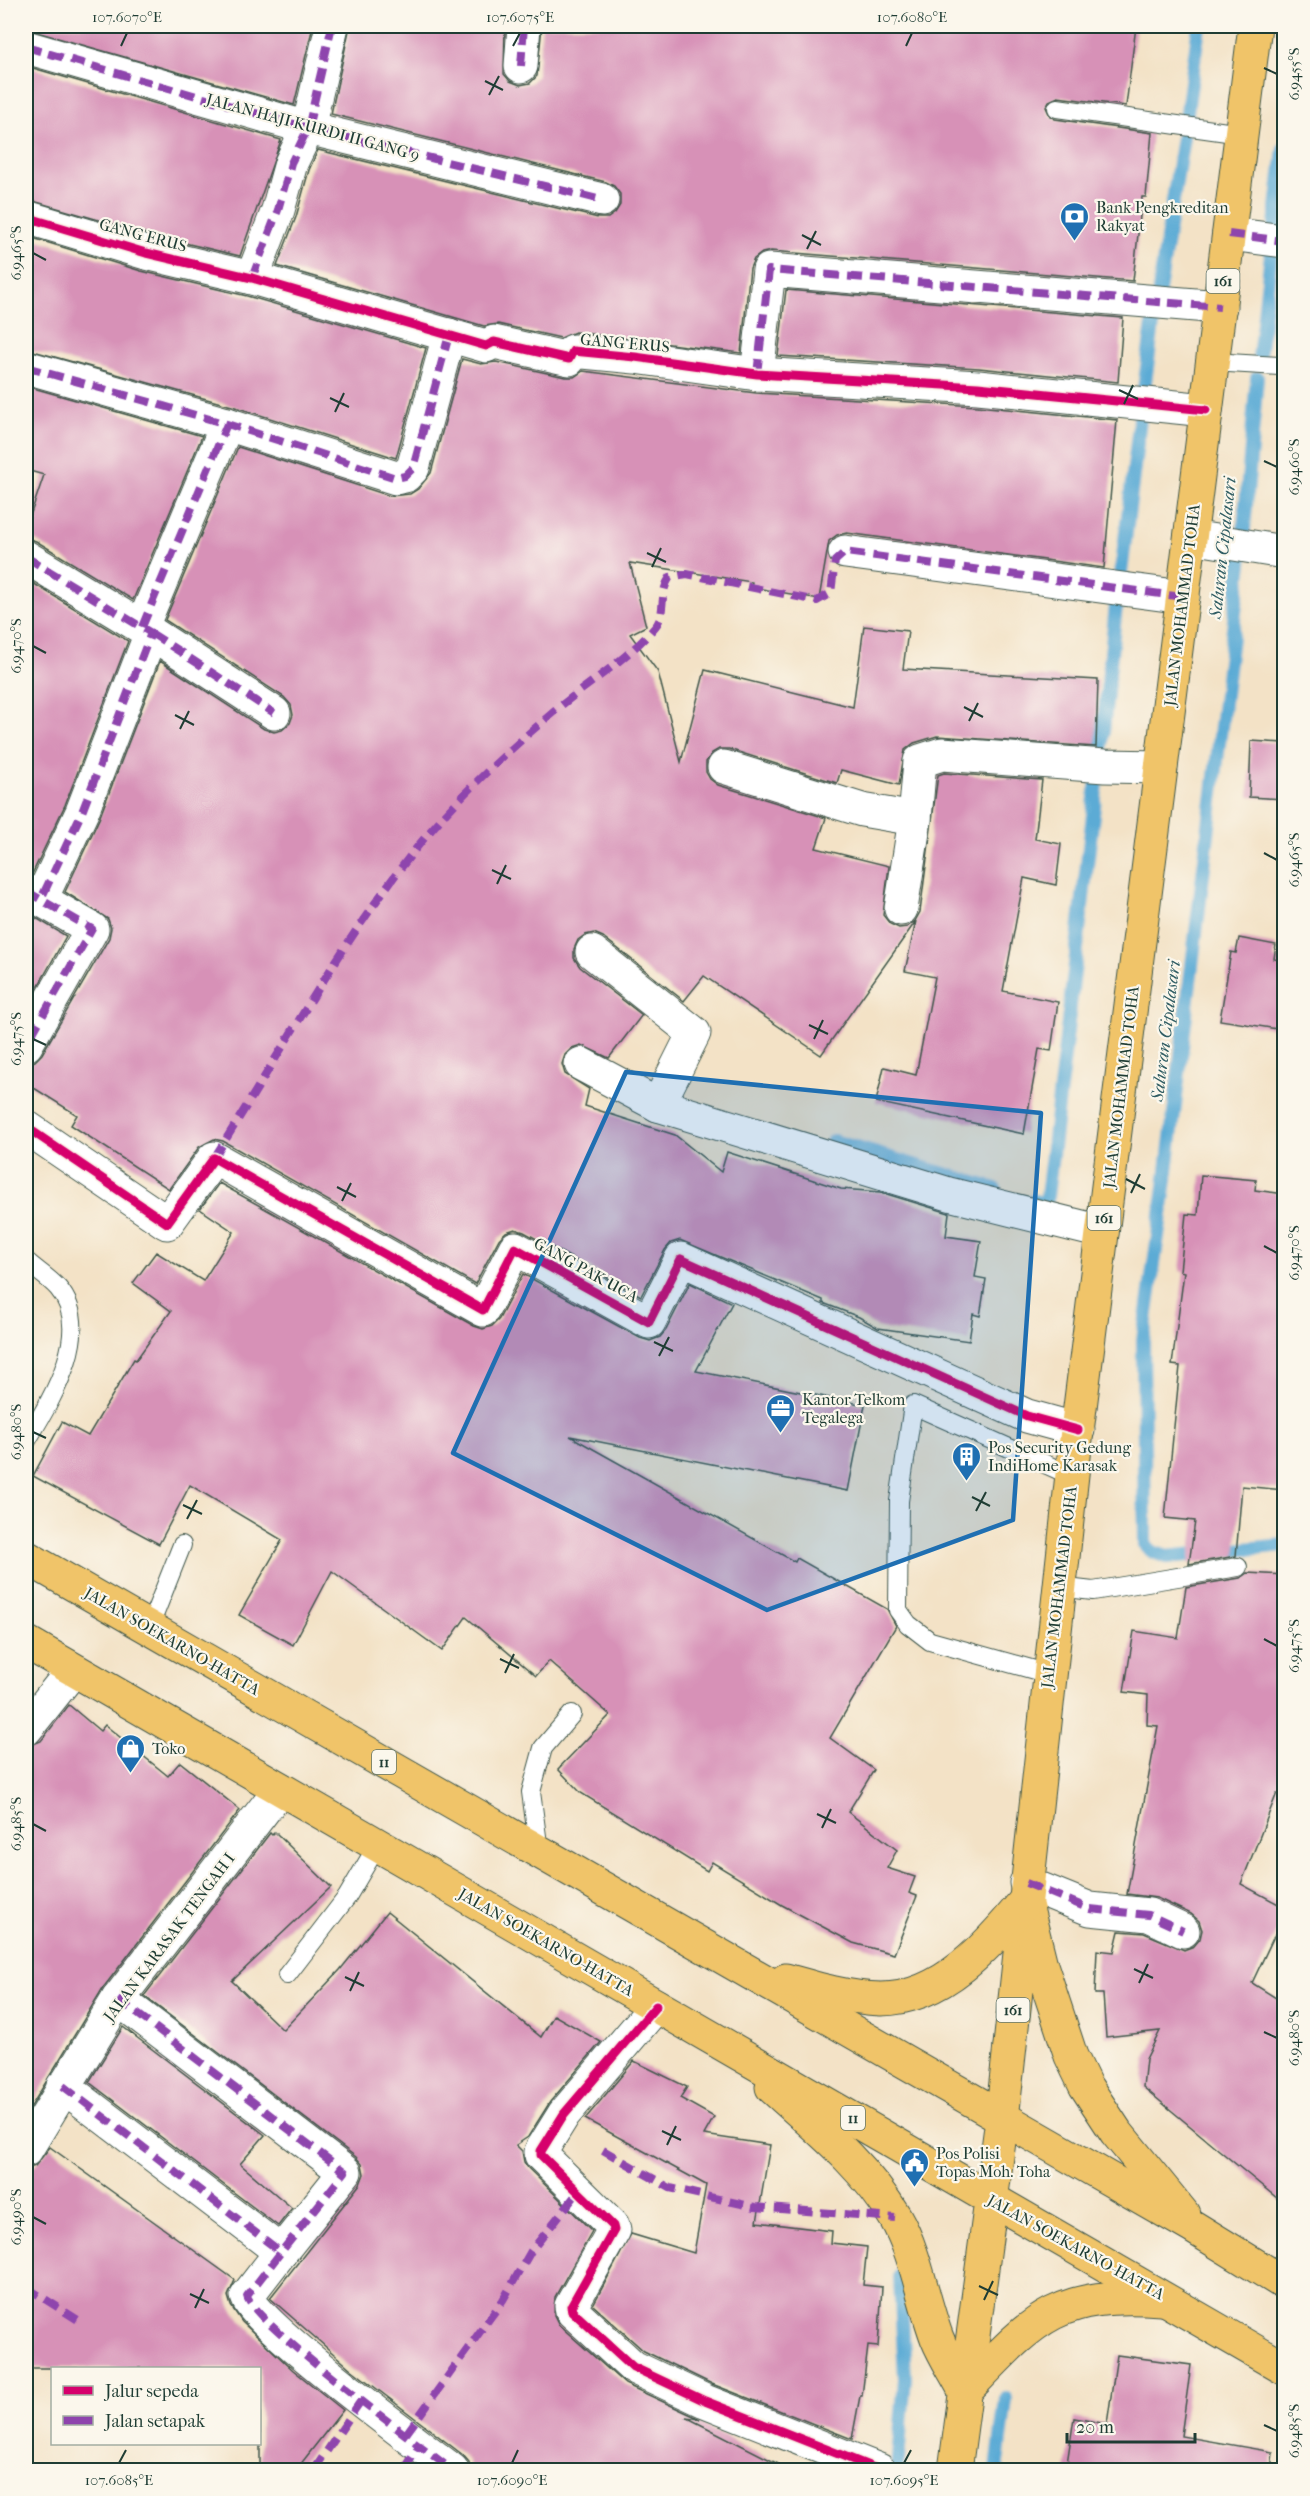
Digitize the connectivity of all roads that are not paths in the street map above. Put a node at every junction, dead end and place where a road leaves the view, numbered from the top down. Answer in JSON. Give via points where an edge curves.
{"nodes":[{"id":1,"x":332,"y":26,"type":"edge"},
{"id":2,"x":524,"y":26,"type":"edge"},
{"id":3,"x":1255,"y":26,"type":"edge"},
{"id":4,"x":26,"y":46,"type":"edge"},
{"id":5,"x":521,"y":66,"type":"dead end"},
{"id":6,"x":1057,"y":108,"type":"dead end"},
{"id":7,"x":308,"y":128,"type":"junction"},
{"id":8,"x":1241,"y":134,"type":"junction"},
{"id":9,"x":602,"y":200,"type":"dead end"},
{"id":10,"x":26,"y":217,"type":"edge"},
{"id":11,"x":1229,"y":234,"type":"junction"},
{"id":12,"x":1284,"y":241,"type":"edge"},
{"id":13,"x":252,"y":278,"type":"junction"},
{"id":14,"x":1220,"y":307,"type":"junction"},
{"id":15,"x":449,"y":335,"type":"junction"},
{"id":16,"x":1212,"y":362,"type":"junction"},
{"id":17,"x":1279,"y":366,"type":"dead end"},
{"id":18,"x":26,"y":367,"type":"edge"},
{"id":19,"x":757,"y":374,"type":"junction"},
{"id":20,"x":1206,"y":410,"type":"junction"},
{"id":21,"x":227,"y":424,"type":"junction"},
{"id":22,"x":1191,"y":537,"type":"junction"},
{"id":23,"x":1258,"y":547,"type":"edge"},
{"id":24,"x":845,"y":552,"type":"dead end"},
{"id":25,"x":26,"y":557,"type":"edge"},
{"id":26,"x":1183,"y":597,"type":"junction"},
{"id":27,"x":146,"y":630,"type":"junction"},
{"id":28,"x":274,"y":713,"type":"dead end"},
{"id":29,"x":724,"y":767,"type":"dead end"},
{"id":30,"x":1161,"y":767,"type":"junction"},
{"id":31,"x":915,"y":819,"type":"junction"},
{"id":32,"x":33,"y":895,"type":"edge"},
{"id":33,"x":901,"y":909,"type":"dead end"},
{"id":34,"x":592,"y":952,"type":"dead end"},
{"id":35,"x":26,"y":1045,"type":"edge"},
{"id":36,"x":581,"y":1064,"type":"dead end"},
{"id":37,"x":658,"y":1105,"type":"junction"},
{"id":38,"x":26,"y":1127,"type":"edge"},
{"id":39,"x":1102,"y":1232,"type":"junction"},
{"id":40,"x":26,"y":1262,"type":"edge"},
{"id":41,"x":1077,"y":1430,"type":"junction"},
{"id":42,"x":26,"y":1442,"type":"edge"},
{"id":43,"x":1072,"y":1476,"type":"junction"},
{"id":44,"x":182,"y":1545,"type":"dead end"},
{"id":45,"x":26,"y":1557,"type":"edge"},
{"id":46,"x":1238,"y":1567,"type":"dead end"},
{"id":47,"x":1058,"y":1587,"type":"junction"},
{"id":48,"x":149,"y":1628,"type":"junction"},
{"id":49,"x":26,"y":1642,"type":"edge"},
{"id":50,"x":73,"y":1670,"type":"junction"},
{"id":51,"x":1049,"y":1674,"type":"junction"},
{"id":52,"x":572,"y":1714,"type":"dead end"},
{"id":53,"x":26,"y":1730,"type":"edge"},
{"id":54,"x":280,"y":1789,"type":"junction"},
{"id":55,"x":377,"y":1845,"type":"junction"},
{"id":56,"x":539,"y":1851,"type":"junction"},
{"id":57,"x":1026,"y":1892,"type":"junction"},
{"id":58,"x":1183,"y":1931,"type":"dead end"},
{"id":59,"x":742,"y":1968,"type":"junction"},
{"id":60,"x":287,"y":1975,"type":"dead end"},
{"id":61,"x":118,"y":1999,"type":"junction"},
{"id":62,"x":656,"y":2006,"type":"junction"},
{"id":63,"x":717,"y":2038,"type":"junction"},
{"id":64,"x":63,"y":2086,"type":"junction"},
{"id":65,"x":1002,"y":2119,"type":"junction"},
{"id":66,"x":26,"y":2150,"type":"edge"},
{"id":67,"x":990,"y":2198,"type":"junction"},
{"id":68,"x":1193,"y":2227,"type":"junction"},
{"id":69,"x":281,"y":2252,"type":"junction"},
{"id":70,"x":1284,"y":2283,"type":"edge"},
{"id":71,"x":1169,"y":2299,"type":"junction"},
{"id":72,"x":1284,"y":2368,"type":"edge"},
{"id":73,"x":965,"y":2391,"type":"junction"},
{"id":74,"x":452,"y":2470,"type":"edge"},
{"id":75,"x":879,"y":2470,"type":"edge"},
{"id":76,"x":955,"y":2470,"type":"edge"}],
"edges":[{"from":1,"to":7,"type":"street"},
{"from":2,"to":5,"type":"street"},
{"from":3,"to":8,"type":"main road","name":"JALAN MOHAMMAD TOHA","number":"161"},
{"from":4,"to":7,"type":"street","name":"JALAN HAJI KURDI II GANG 9"},
{"from":6,"to":8,"type":"lane"},
{"from":7,"to":9,"type":"street","name":"JALAN HAJI KURDI II GANG 9"},
{"from":7,"to":13,"type":"street","via":[[291,163]]},
{"from":8,"to":11,"type":"main road","name":"JALAN MOHAMMAD TOHA","number":"161"},
{"from":10,"to":13,"type":"street","name":"GANG ERUS","via":[[146,253]]},
{"from":11,"to":12,"type":"street"},
{"from":11,"to":14,"type":"main road","name":"JALAN MOHAMMAD TOHA","number":"161"},
{"from":13,"to":15,"type":"street","name":"GANG ERUS"},
{"from":14,"to":16,"type":"main road","name":"JALAN MOHAMMAD TOHA","number":"161"},
{"from":14,"to":19,"type":"street","via":[[769,270]]},
{"from":15,"to":19,"type":"street","name":"GANG ERUS","via":[[486,346],[494,342],[569,359],[573,351]]},
{"from":15,"to":21,"type":"street","via":[[413,468],[405,476],[396,478]]},
{"from":16,"to":17,"type":"lane"},
{"from":16,"to":20,"type":"main road","name":"JALAN MOHAMMAD TOHA","number":"161"},
{"from":18,"to":21,"type":"street"},
{"from":19,"to":20,"type":"street","name":"GANG ERUS","via":[[978,387]]},
{"from":20,"to":22,"type":"main road","name":"JALAN MOHAMMAD TOHA","number":"161"},
{"from":21,"to":27,"type":"street"},
{"from":22,"to":23,"type":"street"},
{"from":22,"to":26,"type":"main road","name":"JALAN MOHAMMAD TOHA","number":"161"},
{"from":24,"to":26,"type":"street"},
{"from":25,"to":27,"type":"street"},
{"from":26,"to":30,"type":"main road","name":"JALAN MOHAMMAD TOHA","number":"161"},
{"from":27,"to":28,"type":"street"},
{"from":27,"to":32,"type":"street","via":[[82,812]]},
{"from":29,"to":31,"type":"street","via":[[862,810]]},
{"from":30,"to":31,"type":"street","via":[[942,754],[920,760]]},
{"from":30,"to":39,"type":"main road","name":"JALAN MOHAMMAD TOHA","number":"161"},
{"from":31,"to":33,"type":"street"},
{"from":32,"to":35,"type":"street","via":[[92,929]]},
{"from":34,"to":37,"type":"street","via":[[694,1033]]},
{"from":36,"to":37,"type":"street"},
{"from":37,"to":39,"type":"street","via":[[949,1194]]},
{"from":38,"to":41,"type":"street","name":"GANG PAK UCA","via":[[167,1223],[214,1158],[483,1310],[515,1248],[649,1322],[681,1259],[1027,1416]]},
{"from":39,"to":41,"type":"main road","name":"JALAN MOHAMMAD TOHA","number":"161"},
{"from":40,"to":42,"type":"lane","via":[[59,1290],[72,1317],[70,1347],[60,1383]]},
{"from":41,"to":43,"type":"main road","name":"JALAN MOHAMMAD TOHA","number":"161"},
{"from":43,"to":47,"type":"main road","name":"JALAN MOHAMMAD TOHA","number":"161"},
{"from":43,"to":51,"type":"lane","via":[[913,1405],[899,1501],[898,1610],[908,1624],[930,1641]]},
{"from":44,"to":48,"type":"lane"},
{"from":45,"to":48,"type":"main road","name":"JALAN SOEKARNO-HATTA","number":"11"},
{"from":46,"to":47,"type":"lane","via":[[1093,1591]]},
{"from":47,"to":51,"type":"main road","name":"JALAN MOHAMMAD TOHA","number":"161"},
{"from":48,"to":56,"type":"main road","name":"JALAN SOEKARNO-HATTA","number":"11"},
{"from":49,"to":50,"type":"main road","name":"JALAN SOEKARNO-HATTA","number":"11"},
{"from":50,"to":53,"type":"street"},
{"from":50,"to":54,"type":"main road","name":"JALAN SOEKARNO-HATTA","number":"11"},
{"from":51,"to":57,"type":"main road","name":"JALAN MOHAMMAD TOHA","number":"161"},
{"from":52,"to":56,"type":"lane","via":[[543,1748],[531,1792]]},
{"from":54,"to":55,"type":"main road","name":"JALAN SOEKARNO-HATTA","number":"11"},
{"from":54,"to":61,"type":"street","name":"JALAN KARASAK TENGAH I"},
{"from":55,"to":60,"type":"lane","via":[[347,1897]]},
{"from":55,"to":62,"type":"main road","name":"JALAN SOEKARNO-HATTA","number":"11"},
{"from":56,"to":59,"type":"main road","name":"JALAN SOEKARNO-HATTA","number":"11"},
{"from":57,"to":58,"type":"street","via":[[1090,1909],[1149,1915]]},
{"from":57,"to":59,"type":"main road","via":[[999,1933],[968,1961],[937,1983],[910,1995],[884,1999],[836,1994]]},
{"from":57,"to":65,"type":"main road","name":"JALAN MOHAMMAD TOHA","number":"161"},
{"from":57,"to":68,"type":"main road","via":[[1041,1965],[1080,2075],[1116,2132]]},
{"from":59,"to":65,"type":"main road","name":"JALAN SOEKARNO-HATTA","number":"11"},
{"from":61,"to":64,"type":"street","name":"JALAN KARASAK TENGAH I"},
{"from":61,"to":69,"type":"street","via":[[345,2172]]},
{"from":62,"to":63,"type":"main road","name":"JALAN SOEKARNO-HATTA","number":"11"},
{"from":62,"to":75,"type":"street","via":[[564,2114],[541,2151],[541,2156],[614,2230],[571,2306],[572,2311],[633,2367],[705,2401]]},
{"from":63,"to":67,"type":"main road","name":"JALAN SOEKARNO-HATTA","number":"11"},
{"from":63,"to":73,"type":"main road","via":[[841,2150],[871,2183],[895,2218],[938,2340]]},
{"from":64,"to":66,"type":"street","name":"JALAN KARASAK TENGAH I"},
{"from":64,"to":69,"type":"street"},
{"from":65,"to":67,"type":"main road","name":"JALAN MOHAMMAD TOHA","number":"161"},
{"from":65,"to":68,"type":"main road","name":"JALAN SOEKARNO-HATTA","number":"11"},
{"from":67,"to":71,"type":"main road","name":"JALAN SOEKARNO-HATTA","number":"11"},
{"from":67,"to":73,"type":"main road","name":"JALAN MOHAMMAD TOHA","number":"161"},
{"from":68,"to":70,"type":"main road","name":"JALAN SOEKARNO-HATTA","number":"11"},
{"from":69,"to":74,"type":"street","via":[[247,2296],[248,2302],[276,2331]]},
{"from":71,"to":72,"type":"main road","name":"JALAN SOEKARNO-HATTA","number":"11"},
{"from":71,"to":73,"type":"main road","via":[[1119,2296],[1066,2306],[1018,2336]]},
{"from":73,"to":76,"type":"main road","name":"JALAN MOHAMMAD TOHA","number":"161"}]}
